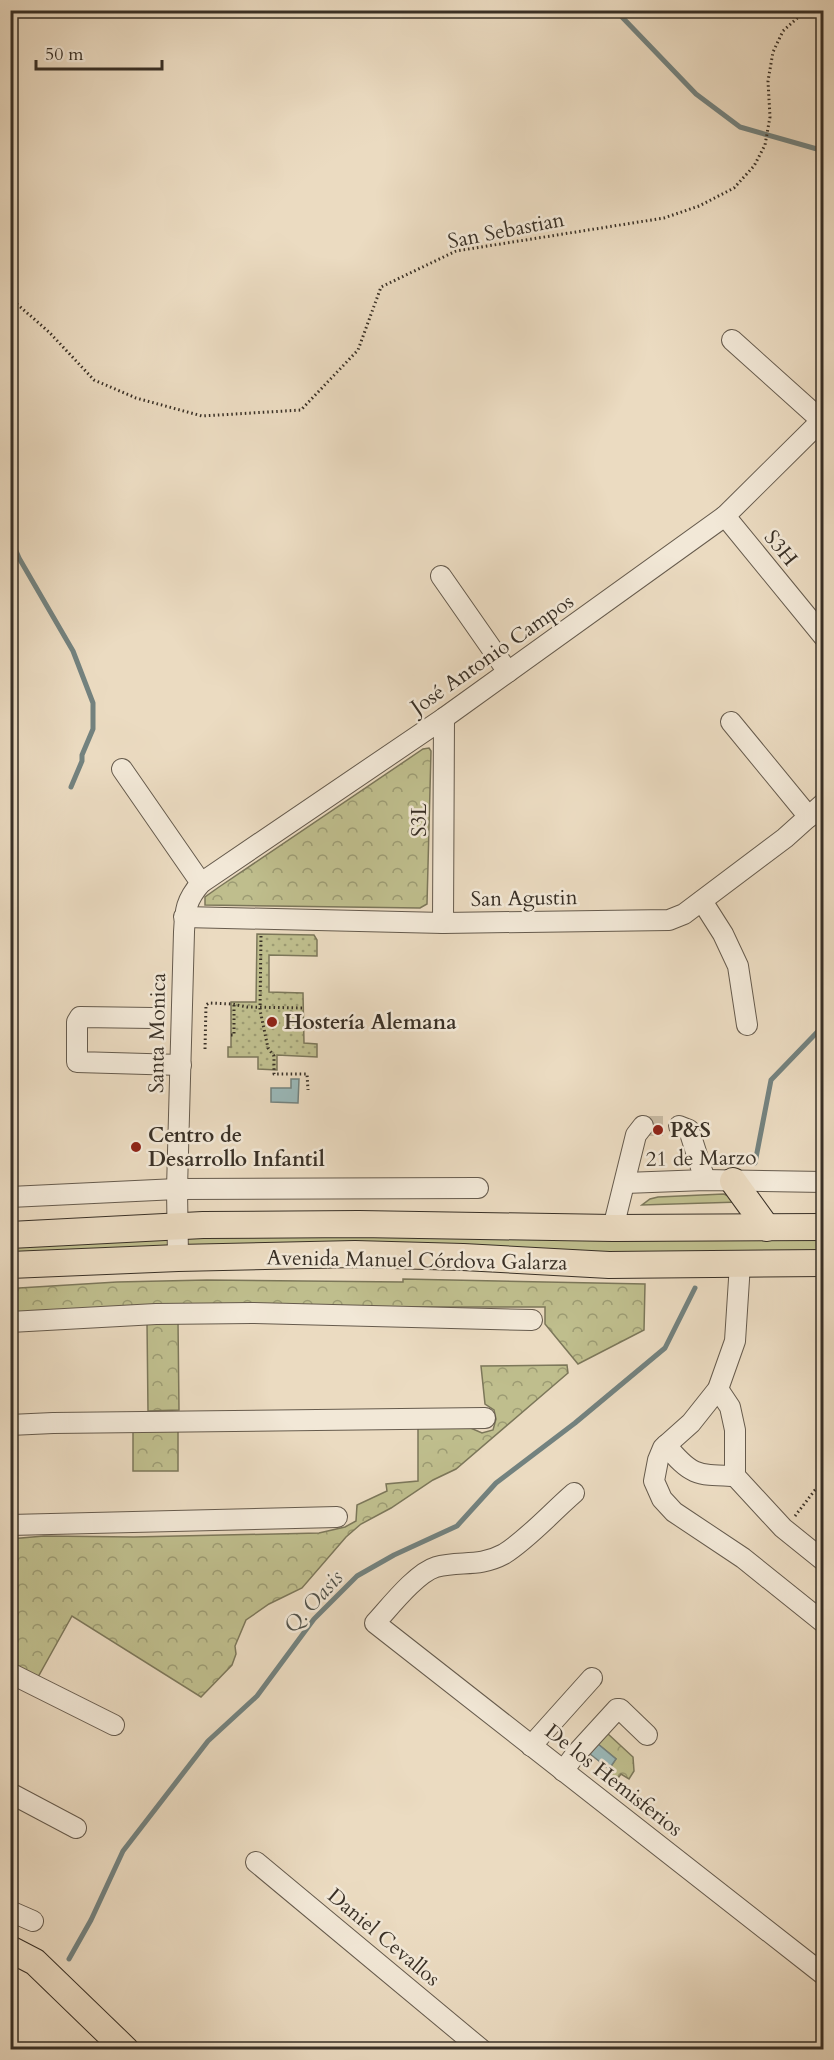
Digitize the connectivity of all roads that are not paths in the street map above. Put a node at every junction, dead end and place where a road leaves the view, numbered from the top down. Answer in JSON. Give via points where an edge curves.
{"nodes":[{"id":1,"x":732,"y":340,"type":"dead end"},
{"id":2,"x":822,"y":419,"type":"edge"},
{"id":3,"x":725,"y":516,"type":"junction"},
{"id":4,"x":441,"y":576,"type":"dead end"},
{"id":5,"x":824,"y":637,"type":"edge"},
{"id":6,"x":508,"y":672,"type":"junction"},
{"id":7,"x":444,"y":718,"type":"junction"},
{"id":8,"x":731,"y":722,"type":"dead end"},
{"id":9,"x":122,"y":768,"type":"dead end"},
{"id":10,"x":824,"y":803,"type":"edge"},
{"id":11,"x":808,"y":816,"type":"junction"},
{"id":12,"x":201,"y":883,"type":"junction"},
{"id":13,"x":702,"y":901,"type":"junction"},
{"id":14,"x":184,"y":917,"type":"junction"},
{"id":15,"x":443,"y":923,"type":"junction"},
{"id":16,"x":153,"y":1018,"type":"dead end"},
{"id":17,"x":747,"y":1025,"type":"dead end"},
{"id":18,"x":181,"y":1065,"type":"junction"},
{"id":19,"x":644,"y":1126,"type":"dead end"},
{"id":20,"x":679,"y":1126,"type":"dead end"},
{"id":21,"x":705,"y":1180,"type":"junction"},
{"id":22,"x":733,"y":1181,"type":"junction"},
{"id":23,"x":824,"y":1182,"type":"edge"},
{"id":24,"x":625,"y":1183,"type":"junction"},
{"id":25,"x":478,"y":1188,"type":"dead end"},
{"id":26,"x":177,"y":1189,"type":"junction"},
{"id":27,"x":10,"y":1197,"type":"edge"},
{"id":28,"x":178,"y":1225,"type":"junction"},
{"id":29,"x":824,"y":1227,"type":"edge"},
{"id":30,"x":613,"y":1228,"type":"junction"},
{"id":31,"x":767,"y":1228,"type":"junction"},
{"id":32,"x":10,"y":1235,"type":"edge"},
{"id":33,"x":178,"y":1258,"type":"junction"},
{"id":34,"x":824,"y":1263,"type":"edge"},
{"id":35,"x":10,"y":1266,"type":"edge"},
{"id":36,"x":740,"y":1273,"type":"junction"},
{"id":37,"x":532,"y":1320,"type":"dead end"},
{"id":38,"x":10,"y":1322,"type":"edge"},
{"id":39,"x":718,"y":1389,"type":"junction"},
{"id":40,"x":485,"y":1418,"type":"dead end"},
{"id":41,"x":10,"y":1425,"type":"edge"},
{"id":42,"x":666,"y":1445,"type":"junction"},
{"id":43,"x":735,"y":1476,"type":"junction"},
{"id":44,"x":574,"y":1493,"type":"dead end"},
{"id":45,"x":337,"y":1517,"type":"dead end"},
{"id":46,"x":10,"y":1525,"type":"edge"},
{"id":47,"x":824,"y":1561,"type":"edge"},
{"id":48,"x":824,"y":1623,"type":"edge"},
{"id":49,"x":10,"y":1673,"type":"edge"},
{"id":50,"x":592,"y":1678,"type":"dead end"},
{"id":51,"x":114,"y":1725,"type":"dead end"},
{"id":52,"x":647,"y":1736,"type":"dead end"},
{"id":53,"x":531,"y":1746,"type":"junction"},
{"id":54,"x":563,"y":1771,"type":"junction"},
{"id":55,"x":10,"y":1793,"type":"edge"},
{"id":56,"x":76,"y":1828,"type":"dead end"},
{"id":57,"x":256,"y":1862,"type":"dead end"},
{"id":58,"x":10,"y":1911,"type":"edge"},
{"id":59,"x":33,"y":1921,"type":"dead end"},
{"id":60,"x":10,"y":1949,"type":"edge"},
{"id":61,"x":824,"y":1975,"type":"edge"},
{"id":62,"x":126,"y":2049,"type":"edge"},
{"id":63,"x":482,"y":2049,"type":"edge"}],
"edges":[{"from":1,"to":2,"type":"street"},
{"from":2,"to":3,"type":"street","name":"José Antonio Campos"},
{"from":3,"to":5,"type":"street","name":"S3H"},
{"from":3,"to":6,"type":"street","name":"José Antonio Campos"},
{"from":4,"to":6,"type":"street"},
{"from":6,"to":7,"type":"street","name":"José Antonio Campos"},
{"from":7,"to":12,"type":"street","name":"José Antonio Campos"},
{"from":7,"to":15,"type":"street","name":"S3L"},
{"from":8,"to":11,"type":"street"},
{"from":9,"to":12,"type":"street"},
{"from":10,"to":11,"type":"street","name":"San Agustin"},
{"from":11,"to":13,"type":"street","name":"San Agustin"},
{"from":12,"to":14,"type":"street","name":"José Antonio Campos","via":[[190,895]]},
{"from":13,"to":15,"type":"street","name":"San Agustin","via":[[669,920]]},
{"from":13,"to":17,"type":"street","via":[[738,966]]},
{"from":14,"to":15,"type":"street","name":"San Agustin"},
{"from":14,"to":18,"type":"street","name":"Santa Monica"},
{"from":16,"to":18,"type":"street","via":[[80,1017],[77,1062]]},
{"from":18,"to":26,"type":"street","name":"Santa Monica"},
{"from":19,"to":24,"type":"street","via":[[636,1134]]},
{"from":20,"to":21,"type":"street","via":[[689,1130]]},
{"from":21,"to":22,"type":"street","name":"21 de Marzo"},
{"from":21,"to":24,"type":"street","name":"21 de Marzo"},
{"from":22,"to":23,"type":"street","name":"21 de Marzo"},
{"from":22,"to":31,"type":"main road"},
{"from":24,"to":30,"type":"street","name":"21 de Marzo"},
{"from":25,"to":26,"type":"street"},
{"from":26,"to":27,"type":"street"},
{"from":26,"to":28,"type":"street","name":"Santa Monica"},
{"from":28,"to":30,"type":"main road","name":"Avenida Manuel Córdova Galarza"},
{"from":28,"to":32,"type":"main road","name":"Avenida Manuel Córdova Galarza"},
{"from":28,"to":33,"type":"street","name":"Santa Monica"},
{"from":29,"to":31,"type":"main road","name":"Avenida Manuel Córdova Galarza"},
{"from":30,"to":31,"type":"main road","name":"Avenida Manuel Córdova Galarza"},
{"from":33,"to":35,"type":"main road","name":"Avenida Manuel Córdova Galarza"},
{"from":33,"to":36,"type":"main road","name":"Avenida Manuel Córdova Galarza","via":[[356,1254]]},
{"from":34,"to":36,"type":"main road","name":"Avenida Manuel Córdova Galarza"},
{"from":36,"to":39,"type":"street","via":[[735,1341]]},
{"from":37,"to":38,"type":"street","via":[[240,1313]]},
{"from":39,"to":42,"type":"street"},
{"from":39,"to":43,"type":"street","via":[[730,1407],[735,1430]]},
{"from":40,"to":41,"type":"street"},
{"from":42,"to":43,"type":"street","via":[[679,1461],[699,1474]]},
{"from":42,"to":48,"type":"street","via":[[654,1481],[674,1512],[743,1558]]},
{"from":43,"to":47,"type":"street","via":[[783,1528]]},
{"from":44,"to":53,"type":"street","name":"De los Hemisferios","via":[[504,1553],[482,1563],[428,1571],[375,1623]]},
{"from":45,"to":46,"type":"street"},
{"from":49,"to":51,"type":"street"},
{"from":50,"to":53,"type":"street"},
{"from":52,"to":54,"type":"street","via":[[617,1709]]},
{"from":53,"to":54,"type":"street","name":"De los Hemisferios"},
{"from":54,"to":61,"type":"street","name":"De los Hemisferios"},
{"from":55,"to":56,"type":"street"},
{"from":57,"to":63,"type":"street","name":"Daniel Cevallos"},
{"from":58,"to":59,"type":"street"},
{"from":60,"to":62,"type":"main road","via":[[35,1962]]}]}
